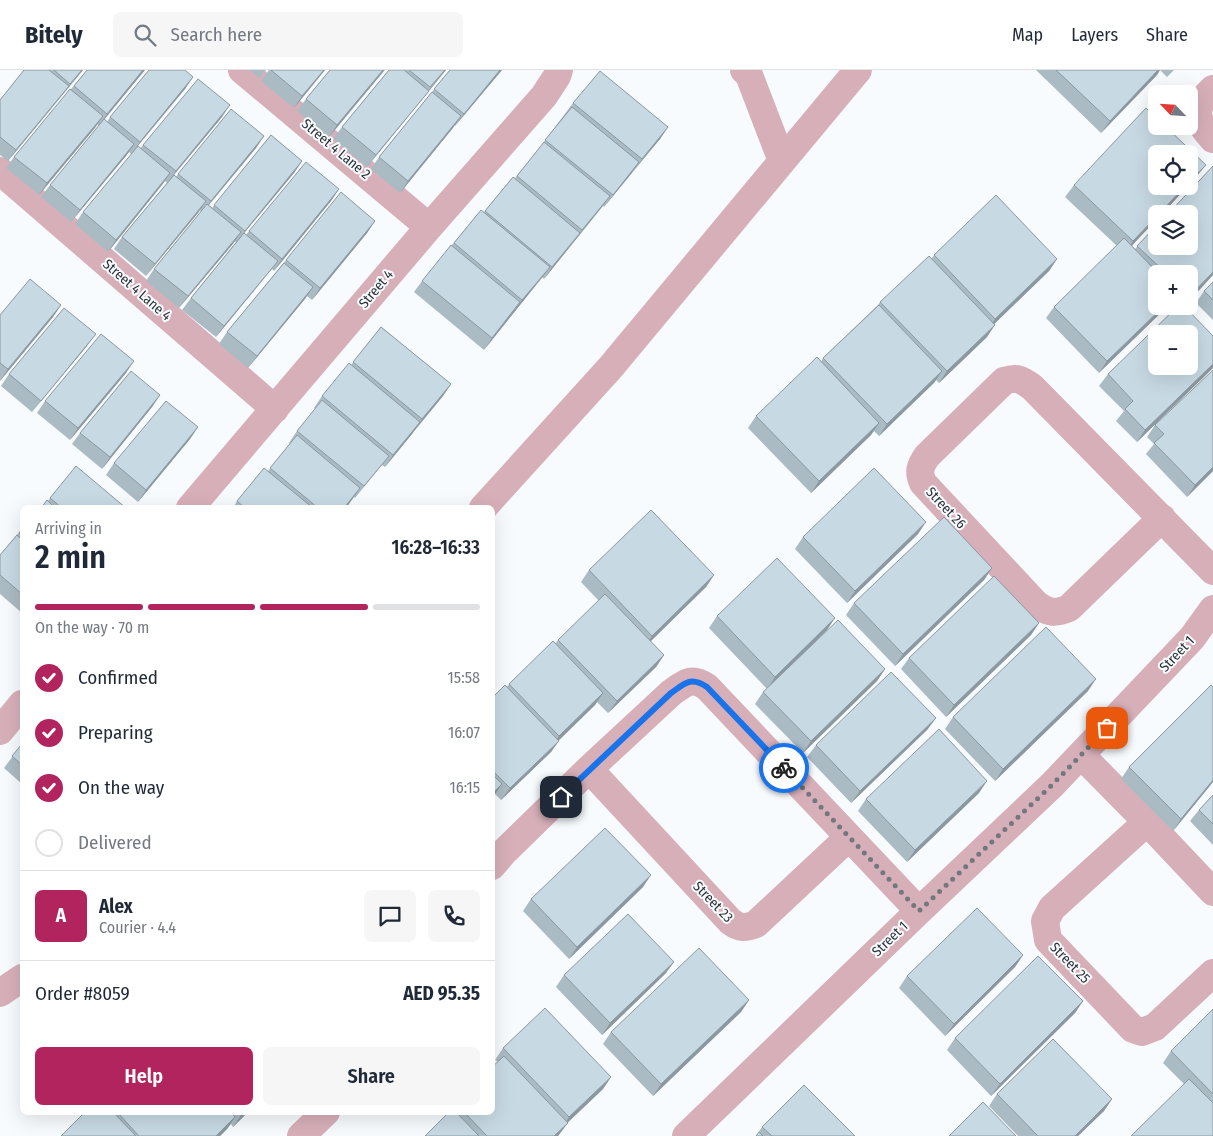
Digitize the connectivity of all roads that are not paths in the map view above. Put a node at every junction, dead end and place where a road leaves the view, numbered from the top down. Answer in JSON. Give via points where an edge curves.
{"nodes":[{"id":1,"x":242,"y":70,"type":"edge"},
{"id":2,"x":559,"y":70,"type":"edge"},
{"id":3,"x":744,"y":70,"type":"edge"},
{"id":4,"x":858,"y":70,"type":"edge"},
{"id":5,"x":1213,"y":89,"type":"edge"},
{"id":6,"x":1213,"y":139,"type":"edge"},
{"id":7,"x":782,"y":162,"type":"junction"},
{"id":8,"x":0,"y":171,"type":"edge"},
{"id":9,"x":429,"y":227,"type":"junction"},
{"id":10,"x":275,"y":408,"type":"junction"},
{"id":11,"x":193,"y":505,"type":"edge"},
{"id":12,"x":486,"y":505,"type":"edge"},
{"id":13,"x":1162,"y":518,"type":"junction"},
{"id":14,"x":1213,"y":571,"type":"edge"},
{"id":15,"x":1213,"y":608,"type":"edge"},
{"id":16,"x":20,"y":706,"type":"edge"},
{"id":17,"x":0,"y":731,"type":"edge"},
{"id":18,"x":1081,"y":755,"type":"junction"},
{"id":19,"x":589,"y":769,"type":"junction"},
{"id":20,"x":1147,"y":822,"type":"junction"},
{"id":21,"x":849,"y":836,"type":"junction"},
{"id":22,"x":495,"y":862,"type":"edge"},
{"id":23,"x":1213,"y":892,"type":"edge"},
{"id":24,"x":919,"y":911,"type":"junction"},
{"id":25,"x":1213,"y":973,"type":"edge"},
{"id":26,"x":20,"y":979,"type":"edge"},
{"id":27,"x":0,"y":993,"type":"edge"},
{"id":28,"x":323,"y":1115,"type":"edge"},
{"id":29,"x":302,"y":1136,"type":"edge"},
{"id":30,"x":686,"y":1136,"type":"edge"}],
"edges":[{"from":1,"to":9,"type":"street","name":"Street 4 Lane 2"},
{"from":2,"to":9,"type":"street","name":"Street 4","via":[[544,96]]},
{"from":3,"to":7,"type":"street","via":[[749,75]]},
{"from":4,"to":7,"type":"street"},
{"from":5,"to":6,"type":"street","via":[[1202,101],[1198,117]]},
{"from":7,"to":12,"type":"street","via":[[610,368]]},
{"from":8,"to":10,"type":"street","name":"Street 4 Lane 4"},
{"from":9,"to":10,"type":"street","name":"Street 4"},
{"from":10,"to":11,"type":"street","name":"Street 4"},
{"from":13,"to":13,"type":"street","name":"Street 26","via":[[1032,387],[1016,378],[1004,381],[927,456],[920,469],[923,483],[1036,604],[1052,612],[1059,613],[1069,608]]},
{"from":13,"to":14,"type":"street","name":"Street 26"},
{"from":15,"to":18,"type":"street","name":"Street 1","via":[[1192,638]]},
{"from":16,"to":17,"type":"street"},
{"from":18,"to":20,"type":"street"},
{"from":18,"to":24,"type":"street","name":"Street 1"},
{"from":19,"to":21,"type":"street","via":[[671,693],[684,684],[699,681]]},
{"from":19,"to":21,"type":"street","name":"Street 23","via":[[730,921],[740,927],[756,924]]},
{"from":19,"to":22,"type":"street"},
{"from":20,"to":23,"type":"street"},
{"from":20,"to":25,"type":"street","name":"Street 25","via":[[1052,908],[1045,921],[1048,940],[1133,1029],[1142,1032],[1155,1027]]},
{"from":21,"to":24,"type":"street"},
{"from":24,"to":30,"type":"street","name":"Street 1"},
{"from":26,"to":27,"type":"street"},
{"from":28,"to":29,"type":"street"}]}
